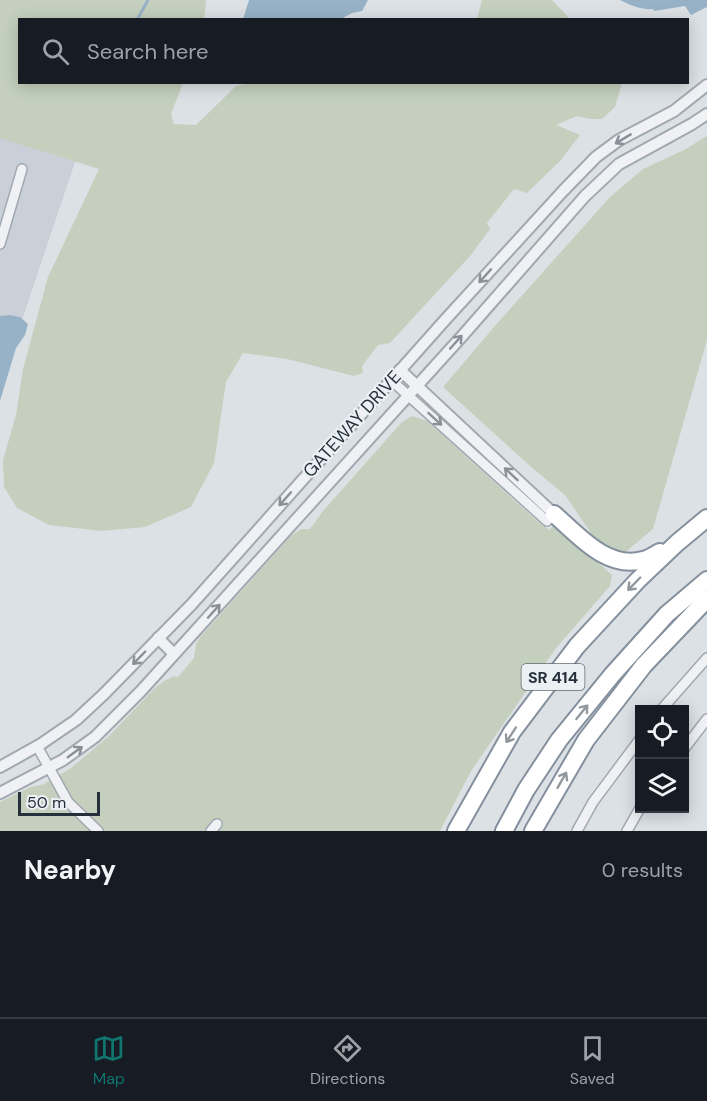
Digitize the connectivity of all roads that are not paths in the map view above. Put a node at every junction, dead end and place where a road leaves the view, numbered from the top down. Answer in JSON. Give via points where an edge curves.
{"nodes":[{"id":1,"x":707,"y":85,"type":"edge"},
{"id":2,"x":707,"y":114,"type":"edge"},
{"id":3,"x":645,"y":126,"type":"junction"},
{"id":4,"x":654,"y":145,"type":"junction"},
{"id":5,"x":22,"y":169,"type":"dead end"},
{"id":6,"x":0,"y":244,"type":"edge"},
{"id":7,"x":400,"y":370,"type":"junction"},
{"id":8,"x":391,"y":380,"type":"junction"},
{"id":9,"x":417,"y":386,"type":"junction"},
{"id":10,"x":408,"y":395,"type":"junction"},
{"id":11,"x":550,"y":518,"type":"junction"},
{"id":12,"x":707,"y":518,"type":"edge"},
{"id":13,"x":676,"y":543,"type":"junction"},
{"id":14,"x":707,"y":580,"type":"edge"},
{"id":15,"x":707,"y":599,"type":"edge"},
{"id":16,"x":158,"y":638,"type":"junction"},
{"id":17,"x":174,"y":654,"type":"junction"},
{"id":18,"x":707,"y":658,"type":"edge"},
{"id":19,"x":665,"y":705,"type":"edge"},
{"id":20,"x":707,"y":719,"type":"edge"},
{"id":21,"x":689,"y":742,"type":"edge"},
{"id":22,"x":635,"y":744,"type":"edge"},
{"id":23,"x":37,"y":746,"type":"junction"},
{"id":24,"x":0,"y":767,"type":"edge"},
{"id":25,"x":48,"y":768,"type":"junction"},
{"id":26,"x":0,"y":793,"type":"edge"},
{"id":27,"x":637,"y":813,"type":"edge"},
{"id":28,"x":98,"y":831,"type":"edge"},
{"id":29,"x":456,"y":831,"type":"edge"},
{"id":30,"x":504,"y":831,"type":"edge"},
{"id":31,"x":533,"y":831,"type":"edge"},
{"id":32,"x":577,"y":831,"type":"edge"},
{"id":33,"x":627,"y":831,"type":"edge"}],
"edges":[{"from":1,"to":3,"type":"street","name":"GATEWAY DRIVE","via":[[674,111]]},
{"from":2,"to":4,"type":"street","name":"GATEWAY DRIVE"},
{"from":3,"to":4,"type":"street"},
{"from":3,"to":7,"type":"street","name":"GATEWAY DRIVE","one_way":true,"via":[[596,157]]},
{"from":9,"to":4,"type":"street","name":"GATEWAY DRIVE","one_way":true,"via":[[585,196],[619,164]]},
{"from":5,"to":6,"type":"street"},
{"from":7,"to":8,"type":"street","name":"GATEWAY DRIVE"},
{"from":7,"to":9,"type":"street"},
{"from":8,"to":10,"type":"street"},
{"from":8,"to":16,"type":"street","name":"GATEWAY DRIVE","one_way":true},
{"from":9,"to":10,"type":"street","name":"GATEWAY DRIVE"},
{"from":11,"to":9,"type":"street","one_way":true},
{"from":10,"to":11,"type":"street","one_way":true},
{"from":17,"to":10,"type":"street","name":"GATEWAY DRIVE","one_way":true},
{"from":11,"to":13,"type":"highway","via":[[609,558],[629,562],[644,560]]},
{"from":12,"to":13,"type":"highway","number":"SR 414"},
{"from":13,"to":29,"type":"highway","number":"SR 414","one_way":true,"via":[[577,646],[512,732]]},
{"from":30,"to":14,"type":"highway","number":"SR 414","one_way":true,"via":[[560,740],[612,675],[667,614]]},
{"from":31,"to":15,"type":"highway","one_way":true,"via":[[586,740],[644,665]]},
{"from":16,"to":17,"type":"street"},
{"from":16,"to":23,"type":"street","name":"GATEWAY DRIVE","one_way":true,"via":[[76,720]]},
{"from":25,"to":17,"type":"street","name":"GATEWAY DRIVE","one_way":true,"via":[[95,737]]},
{"from":18,"to":19,"type":"street"},
{"from":20,"to":21,"type":"street"},
{"from":22,"to":32,"type":"street"},
{"from":23,"to":24,"type":"street","name":"GATEWAY DRIVE"},
{"from":23,"to":25,"type":"street"},
{"from":25,"to":26,"type":"street","name":"GATEWAY DRIVE"},
{"from":25,"to":28,"type":"street","via":[[68,802]]},
{"from":27,"to":33,"type":"street"}]}
